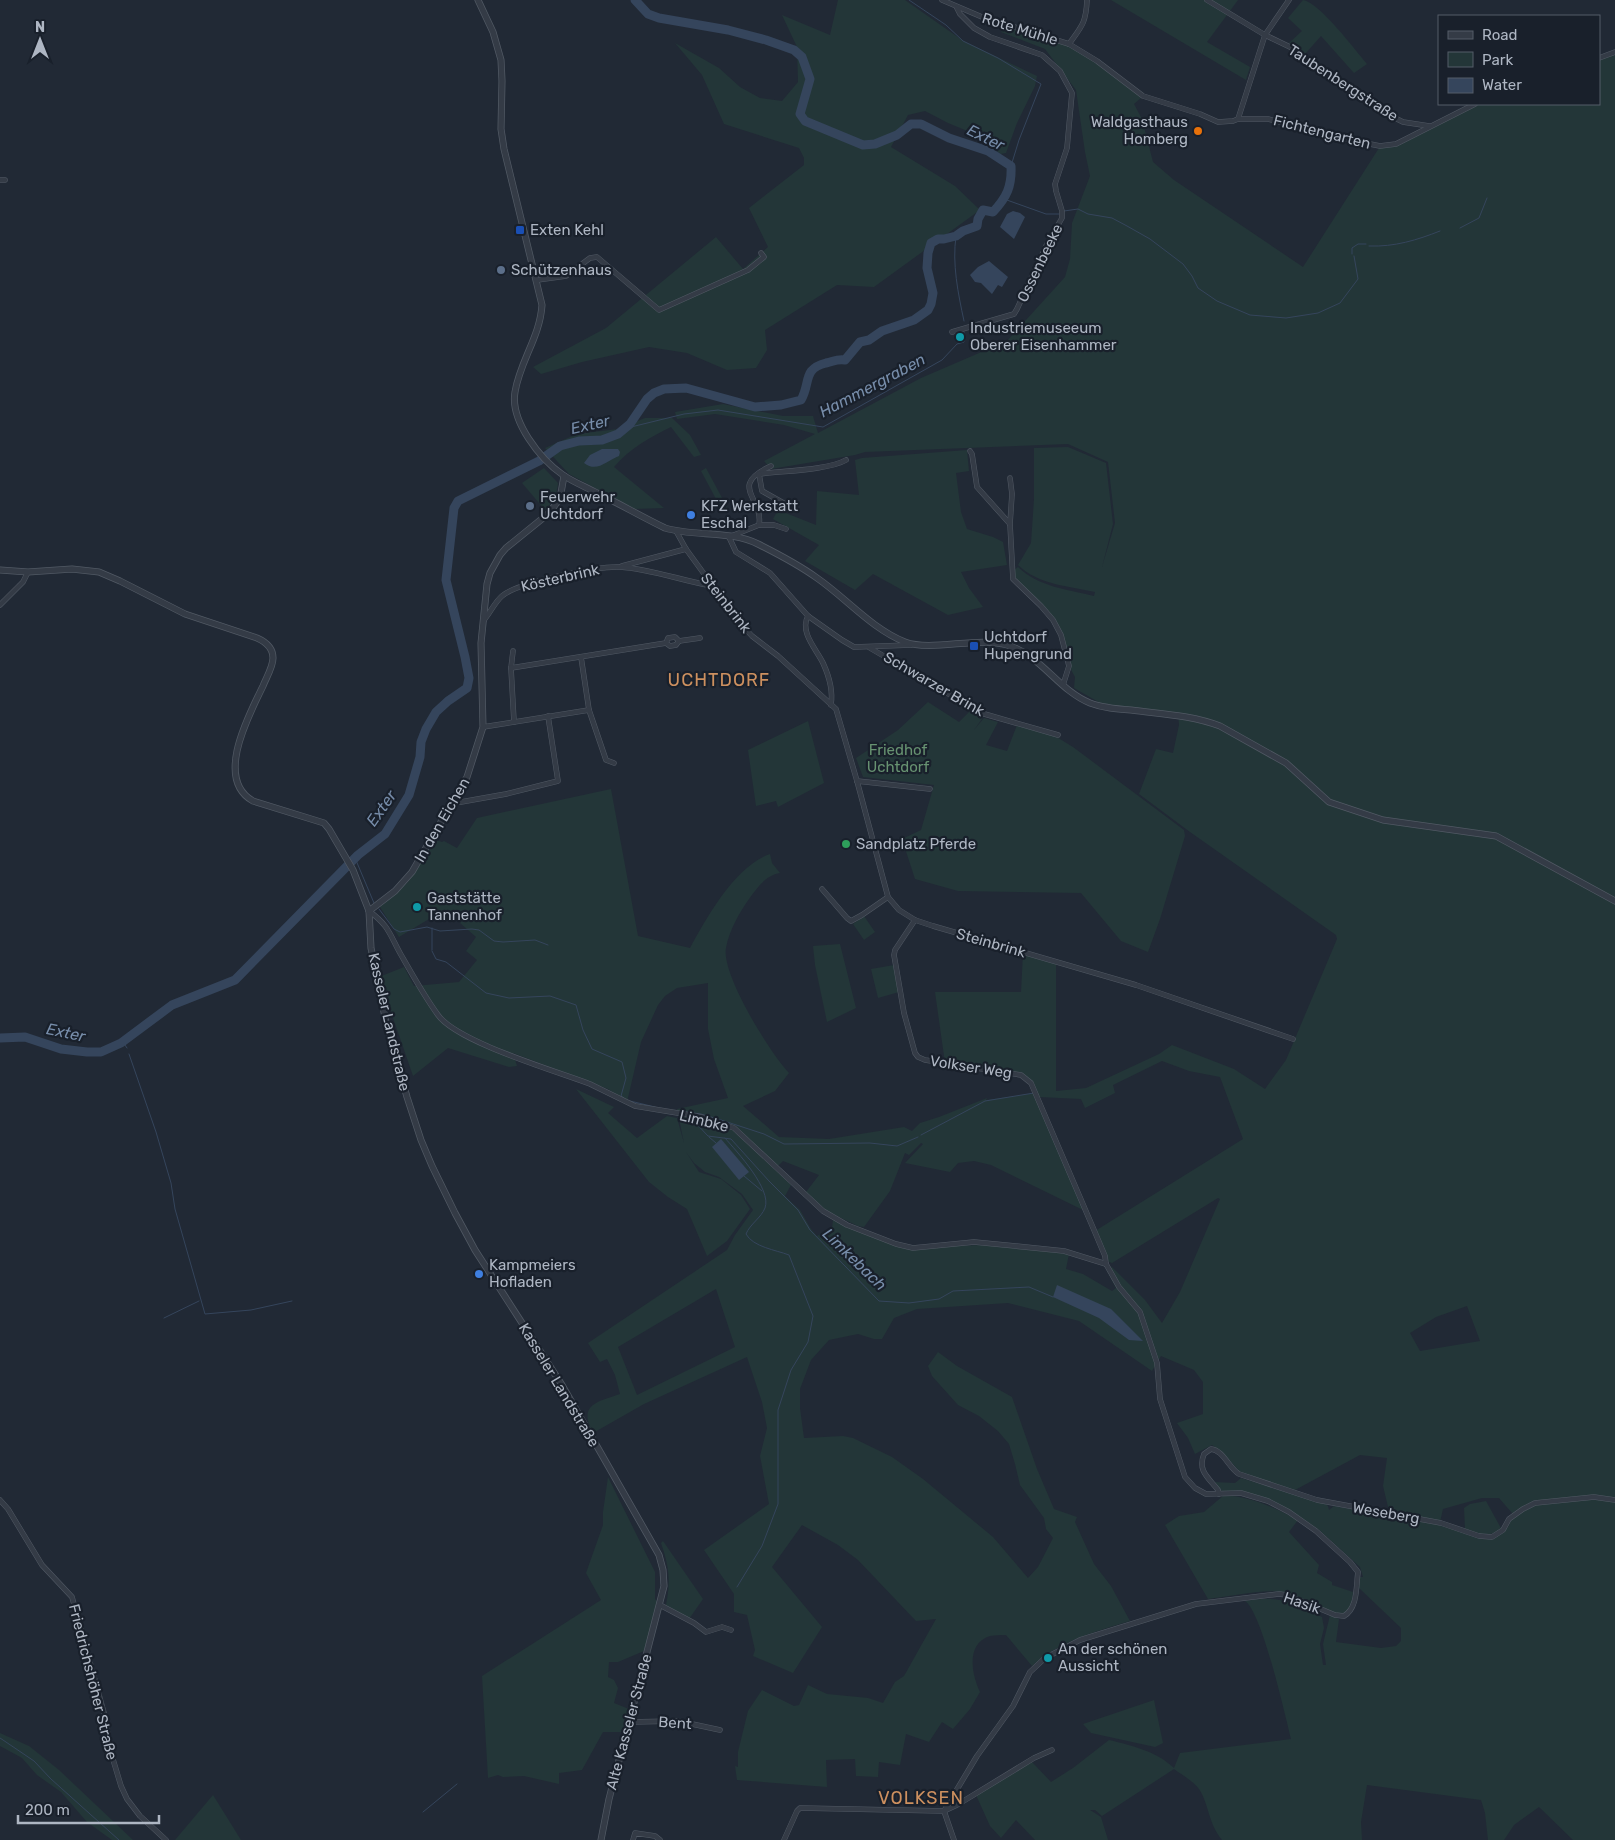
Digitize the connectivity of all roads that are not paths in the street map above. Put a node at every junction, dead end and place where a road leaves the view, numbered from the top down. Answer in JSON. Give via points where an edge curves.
{"nodes":[{"id":1,"x":478,"y":0,"type":"edge"},
{"id":2,"x":942,"y":0,"type":"edge"},
{"id":3,"x":1087,"y":0,"type":"edge"},
{"id":4,"x":1207,"y":0,"type":"edge"},
{"id":5,"x":1289,"y":0,"type":"edge"},
{"id":6,"x":957,"y":8,"type":"junction"},
{"id":7,"x":1264,"y":35,"type":"junction"},
{"id":8,"x":1069,"y":44,"type":"junction"},
{"id":9,"x":1615,"y":52,"type":"edge"},
{"id":10,"x":1600,"y":58,"type":"edge"},
{"id":11,"x":1473,"y":105,"type":"edge"},
{"id":12,"x":1238,"y":119,"type":"junction"},
{"id":13,"x":1430,"y":126,"type":"junction"},
{"id":14,"x":761,"y":253,"type":"dead end"},
{"id":15,"x":537,"y":280,"type":"junction"},
{"id":16,"x":952,"y":332,"type":"dead end"},
{"id":17,"x":970,"y":451,"type":"dead end"},
{"id":18,"x":846,"y":460,"type":"dead end"},
{"id":19,"x":771,"y":466,"type":"dead end"},
{"id":20,"x":759,"y":474,"type":"junction"},
{"id":21,"x":564,"y":476,"type":"junction"},
{"id":22,"x":1010,"y":478,"type":"dead end"},
{"id":23,"x":787,"y":505,"type":"dead end"},
{"id":24,"x":1010,"y":524,"type":"junction"},
{"id":25,"x":759,"y":525,"type":"junction"},
{"id":26,"x":786,"y":529,"type":"dead end"},
{"id":27,"x":676,"y":531,"type":"junction"},
{"id":28,"x":730,"y":536,"type":"junction"},
{"id":29,"x":686,"y":549,"type":"junction"},
{"id":30,"x":619,"y":567,"type":"junction"},
{"id":31,"x":0,"y":570,"type":"edge"},
{"id":32,"x":28,"y":572,"type":"junction"},
{"id":33,"x":713,"y":586,"type":"junction"},
{"id":34,"x":0,"y":605,"type":"edge"},
{"id":35,"x":808,"y":616,"type":"junction"},
{"id":36,"x":484,"y":620,"type":"junction"},
{"id":37,"x":700,"y":638,"type":"dead end"},
{"id":38,"x":918,"y":645,"type":"junction"},
{"id":39,"x":869,"y":647,"type":"junction"},
{"id":40,"x":514,"y":651,"type":"dead end"},
{"id":41,"x":580,"y":658,"type":"junction"},
{"id":42,"x":511,"y":668,"type":"junction"},
{"id":43,"x":1063,"y":685,"type":"junction"},
{"id":44,"x":832,"y":705,"type":"junction"},
{"id":45,"x":589,"y":710,"type":"junction"},
{"id":46,"x":548,"y":716,"type":"junction"},
{"id":47,"x":514,"y":722,"type":"junction"},
{"id":48,"x":483,"y":727,"type":"junction"},
{"id":49,"x":1058,"y":735,"type":"dead end"},
{"id":50,"x":614,"y":763,"type":"dead end"},
{"id":51,"x":857,"y":781,"type":"junction"},
{"id":52,"x":930,"y":789,"type":"dead end"},
{"id":53,"x":455,"y":801,"type":"junction"},
{"id":54,"x":822,"y":889,"type":"dead end"},
{"id":55,"x":888,"y":897,"type":"junction"},
{"id":56,"x":1615,"y":901,"type":"edge"},
{"id":57,"x":370,"y":911,"type":"junction"},
{"id":58,"x":915,"y":920,"type":"junction"},
{"id":59,"x":1293,"y":1039,"type":"dead end"},
{"id":60,"x":1106,"y":1264,"type":"junction"},
{"id":61,"x":1218,"y":1494,"type":"junction"},
{"id":62,"x":0,"y":1500,"type":"edge"},
{"id":63,"x":1615,"y":1500,"type":"edge"},
{"id":64,"x":660,"y":1605,"type":"junction"},
{"id":65,"x":731,"y":1630,"type":"dead end"},
{"id":66,"x":629,"y":1722,"type":"junction"},
{"id":67,"x":720,"y":1730,"type":"dead end"},
{"id":68,"x":1052,"y":1750,"type":"dead end"},
{"id":69,"x":944,"y":1811,"type":"junction"},
{"id":70,"x":166,"y":1840,"type":"edge"},
{"id":71,"x":601,"y":1840,"type":"edge"},
{"id":72,"x":633,"y":1840,"type":"edge"},
{"id":73,"x":660,"y":1840,"type":"edge"},
{"id":74,"x":784,"y":1840,"type":"edge"},
{"id":75,"x":954,"y":1840,"type":"edge"}],
"edges":[{"from":1,"to":15,"type":"street","via":[[493,32],[501,60],[503,142]]},
{"from":2,"to":6,"type":"street","name":"Rote Mühle"},
{"from":3,"to":8,"type":"street","via":[[1084,24]]},
{"from":4,"to":7,"type":"street","name":"Taubenbergstraße"},
{"from":5,"to":7,"type":"street"},
{"from":6,"to":8,"type":"street","name":"Rote Mühle"},
{"from":6,"to":16,"type":"street","name":"Ossenbeeke","via":[[974,28],[990,37],[1042,55],[1060,71],[1072,93],[1068,148],[1056,184],[1062,216],[1014,314]]},
{"from":7,"to":12,"type":"street"},
{"from":7,"to":13,"type":"street","name":"Taubenbergstraße","via":[[1290,47],[1383,112],[1403,122]]},
{"from":8,"to":12,"type":"street","name":"Rote Mühle","via":[[1143,96],[1218,122]]},
{"from":9,"to":10,"type":"street"},
{"from":11,"to":13,"type":"street","name":"Fichtengarten"},
{"from":12,"to":13,"type":"street","name":"Fichtengarten","via":[[1268,119],[1380,146],[1396,144]]},
{"from":14,"to":15,"type":"street","via":[[764,257],[748,270],[659,310],[597,257],[590,258],[566,276]]},
{"from":15,"to":21,"type":"street","via":[[541,319],[517,383],[515,410],[520,424],[539,451]]},
{"from":17,"to":24,"type":"street","via":[[977,487]]},
{"from":18,"to":20,"type":"street","via":[[818,468]]},
{"from":19,"to":20,"type":"street"},
{"from":20,"to":23,"type":"street","via":[[762,491]]},
{"from":20,"to":25,"type":"street","via":[[749,489]]},
{"from":21,"to":27,"type":"street"},
{"from":21,"to":36,"type":"street","name":"In den Eichen","via":[[561,493],[553,509],[506,548],[494,564],[487,584]]},
{"from":22,"to":24,"type":"street"},
{"from":24,"to":43,"type":"street","via":[[1012,579],[1041,606],[1062,635],[1069,666]]},
{"from":25,"to":26,"type":"street"},
{"from":25,"to":28,"type":"street"},
{"from":27,"to":28,"type":"street"},
{"from":27,"to":29,"type":"street","name":"Steinbrink"},
{"from":28,"to":35,"type":"street","name":"Schwarzer Brink","via":[[736,552],[770,574]]},
{"from":28,"to":38,"type":"street","via":[[751,541],[816,577],[879,627],[906,643]]},
{"from":29,"to":30,"type":"street","name":"Kösterbrink"},
{"from":29,"to":33,"type":"street","name":"Steinbrink"},
{"from":30,"to":33,"type":"street","name":"Kösterbrink"},
{"from":30,"to":36,"type":"street","name":"Kösterbrink","via":[[587,571],[515,589],[502,596]]},
{"from":31,"to":32,"type":"street","name":"Kasseler Landstraße"},
{"from":32,"to":34,"type":"street","via":[[23,582]]},
{"from":32,"to":57,"type":"street","name":"Kasseler Landstraße","via":[[72,569],[99,572],[186,614],[268,644],[274,660],[240,739],[236,763],[238,784],[246,797],[253,801],[324,823],[352,870]]},
{"from":33,"to":44,"type":"street","name":"Steinbrink","via":[[752,636]]},
{"from":35,"to":39,"type":"street","name":"Schwarzer Brink","via":[[854,647]]},
{"from":35,"to":44,"type":"street","name":"Steinbrink","via":[[806,629],[826,671],[833,695]]},
{"from":36,"to":48,"type":"street","name":"In den Eichen","via":[[481,643]]},
{"from":37,"to":41,"type":"street","via":[[679,641],[676,645],[666,643]]},
{"from":38,"to":39,"type":"street","name":"Schwarzer Brink"},
{"from":38,"to":43,"type":"street","via":[[1006,645],[1031,657]]},
{"from":39,"to":49,"type":"street","name":"Schwarzer Brink","via":[[981,713]]},
{"from":40,"to":42,"type":"street"},
{"from":41,"to":42,"type":"street"},
{"from":41,"to":45,"type":"street"},
{"from":42,"to":47,"type":"street"},
{"from":43,"to":56,"type":"street","via":[[1095,705],[1178,715],[1220,726],[1286,763],[1329,802],[1383,820],[1496,836]]},
{"from":44,"to":51,"type":"street","name":"Steinbrink","via":[[839,716]]},
{"from":45,"to":46,"type":"street"},
{"from":45,"to":50,"type":"street","via":[[606,760]]},
{"from":46,"to":47,"type":"street"},
{"from":46,"to":53,"type":"street","via":[[558,781],[506,794]]},
{"from":47,"to":48,"type":"street"},
{"from":48,"to":53,"type":"street","name":"In den Eichen","via":[[471,768]]},
{"from":51,"to":52,"type":"street"},
{"from":51,"to":55,"type":"street","name":"Steinbrink"},
{"from":53,"to":57,"type":"street","name":"In den Eichen","via":[[412,872],[395,892]]},
{"from":54,"to":55,"type":"street","via":[[851,921]]},
{"from":55,"to":58,"type":"street","name":"Steinbrink","via":[[899,910]]},
{"from":57,"to":60,"type":"street","name":"Limbke","via":[[390,931],[438,1016],[453,1029],[483,1044],[590,1084],[635,1106],[702,1117],[734,1128],[823,1211],[847,1225],[913,1248],[990,1243],[1064,1251]]},
{"from":57,"to":64,"type":"street","name":"Kasseler Landstraße","via":[[371,948],[386,1022],[425,1149],[475,1250],[562,1385],[659,1555],[664,1586]]},
{"from":58,"to":59,"type":"street","name":"Steinbrink","via":[[1136,985]]},
{"from":58,"to":60,"type":"street","name":"Volkser Weg","via":[[894,955],[915,1053],[925,1060],[1017,1074],[1029,1080]]},
{"from":60,"to":61,"type":"street","via":[[1119,1287],[1140,1312],[1157,1363],[1162,1407],[1185,1477],[1206,1494]]},
{"from":61,"to":63,"type":"street","name":"Weseberg","via":[[1201,1466],[1204,1454],[1211,1449],[1217,1451],[1239,1474],[1310,1498],[1441,1523],[1479,1536],[1492,1537],[1504,1530],[1509,1519],[1534,1504],[1594,1496]]},
{"from":61,"to":69,"type":"street","name":"Hasik","via":[[1241,1493],[1268,1500],[1303,1521],[1330,1543],[1358,1572],[1354,1604],[1349,1614],[1335,1615],[1287,1595],[1270,1594],[1196,1604],[1080,1640],[1045,1658],[1030,1672],[1013,1706],[977,1756]]},
{"from":62,"to":70,"type":"street","name":"Friedrichshöher Straße","via":[[42,1565],[72,1597],[120,1786],[140,1816]]},
{"from":64,"to":65,"type":"street","via":[[706,1632],[722,1627]]},
{"from":64,"to":66,"type":"street","name":"Alte Kasseler Straße"},
{"from":66,"to":67,"type":"street","name":"Bent","via":[[678,1721]]},
{"from":66,"to":71,"type":"street","name":"Alte Kasseler Straße"},
{"from":68,"to":69,"type":"street"},
{"from":69,"to":74,"type":"street","via":[[805,1807],[797,1811]]},
{"from":69,"to":75,"type":"street"},
{"from":72,"to":73,"type":"street","via":[[635,1833],[655,1836]]}]}
